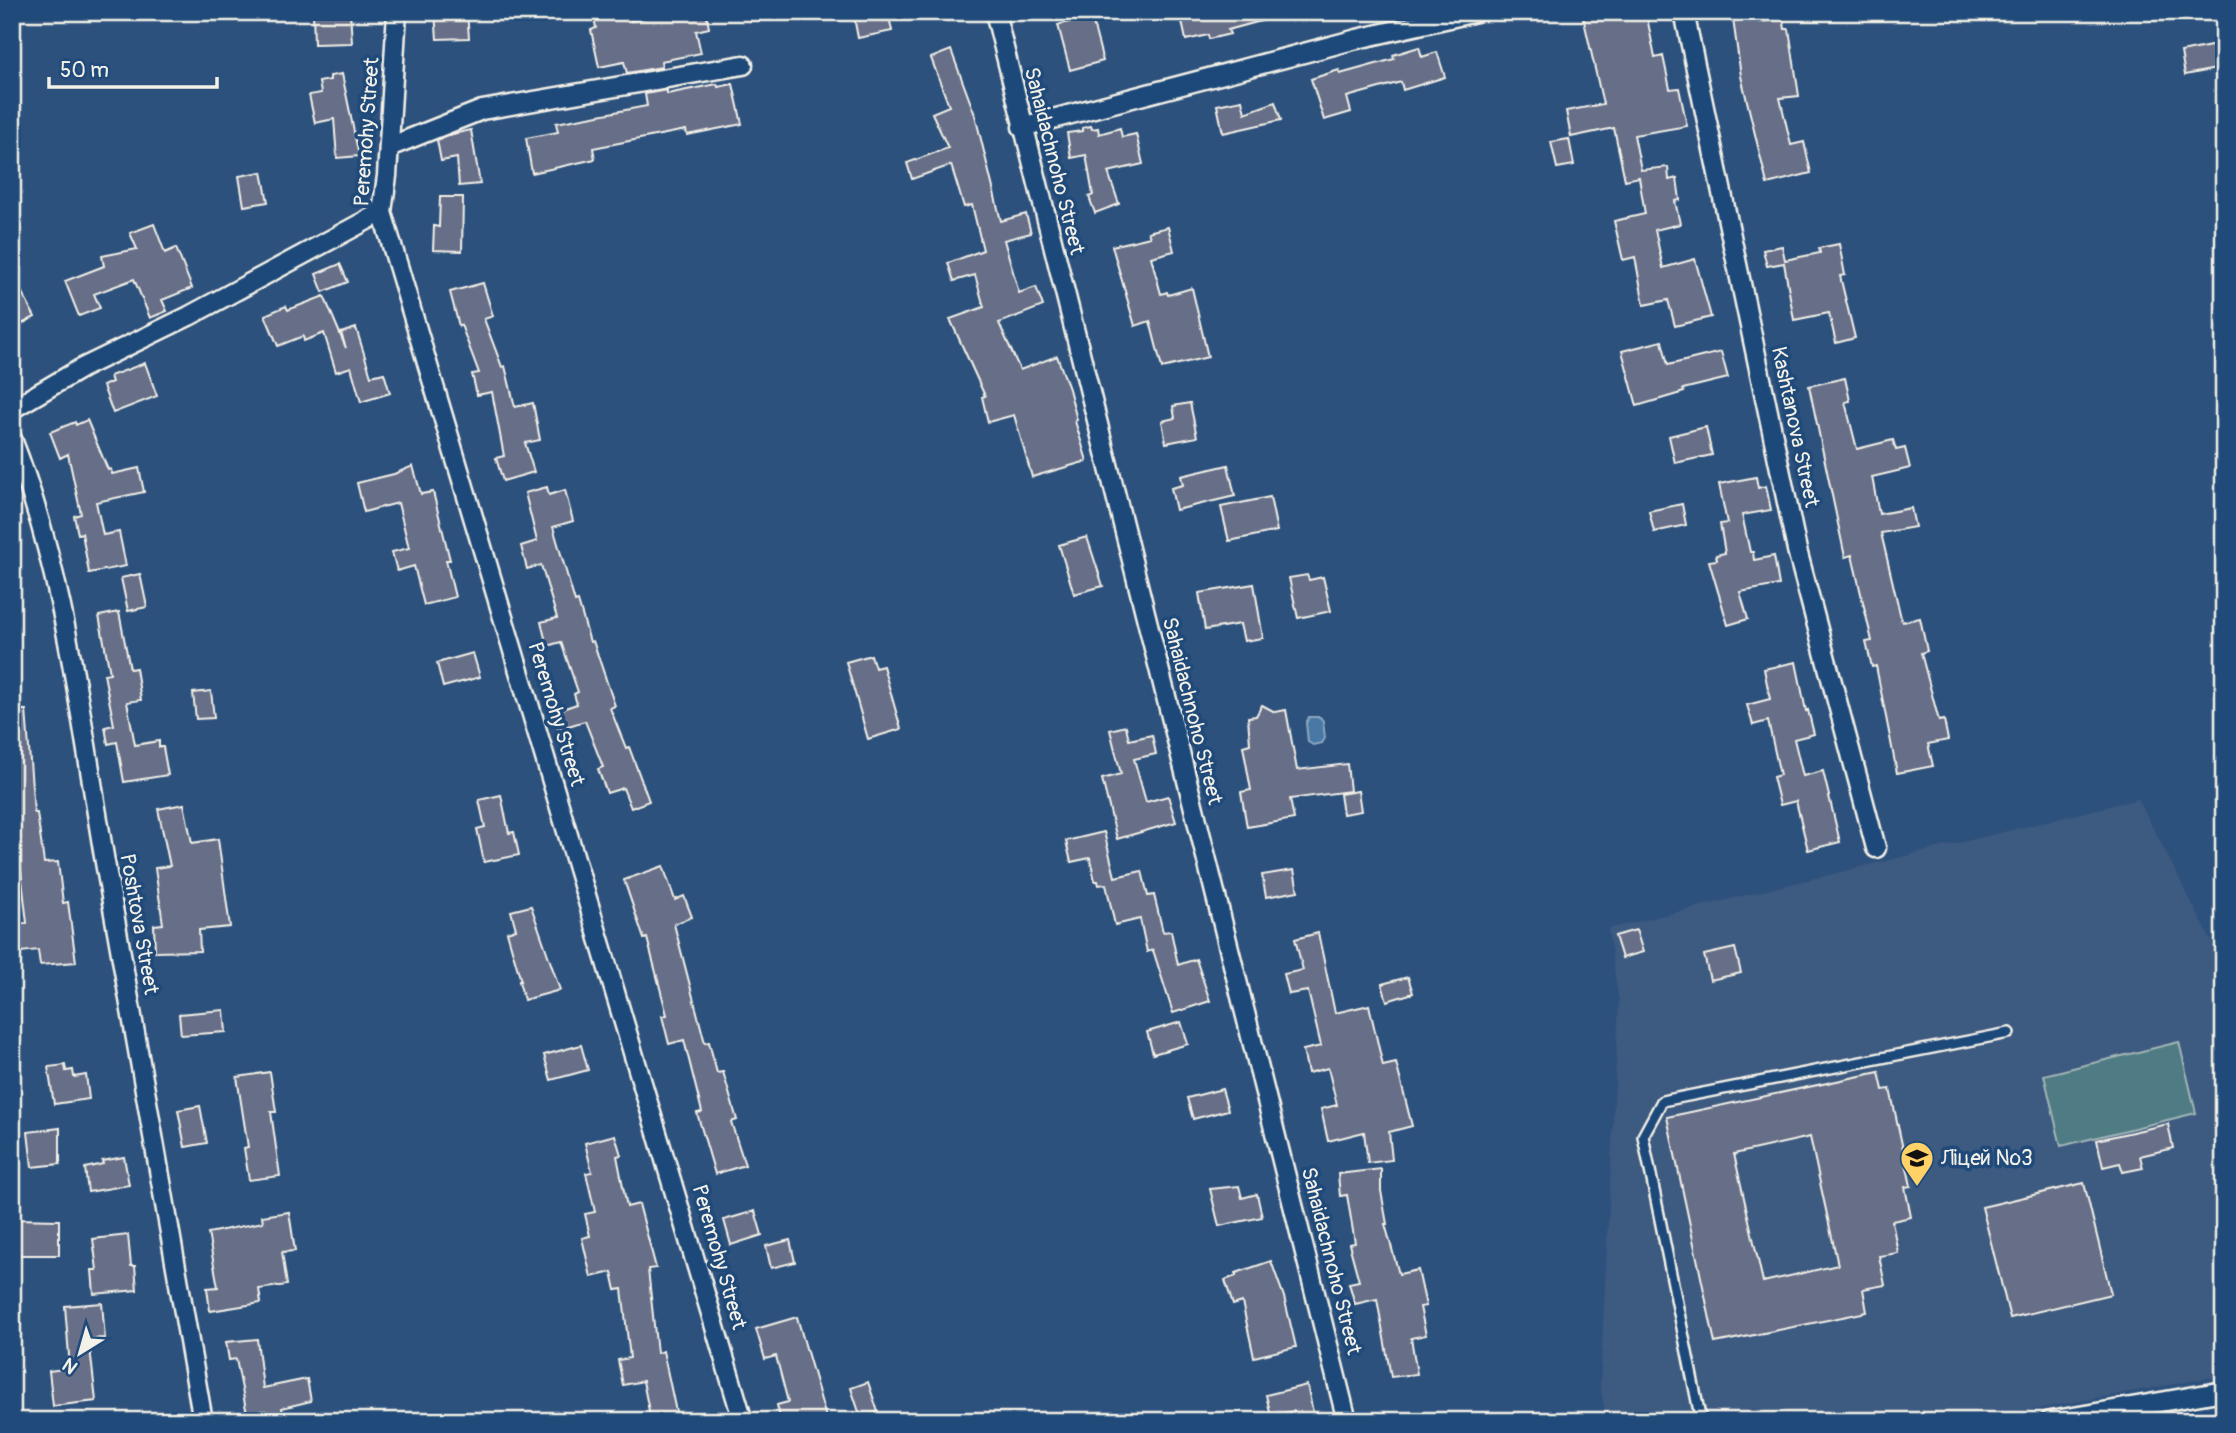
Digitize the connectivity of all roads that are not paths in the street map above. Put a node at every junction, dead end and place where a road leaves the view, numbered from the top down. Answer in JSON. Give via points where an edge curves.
{"nodes":[{"id":1,"x":397,"y":12,"type":"edge"},
{"id":2,"x":995,"y":12,"type":"edge"},
{"id":3,"x":1476,"y":12,"type":"edge"},
{"id":4,"x":1684,"y":12,"type":"edge"},
{"id":5,"x":743,"y":65,"type":"dead end"},
{"id":6,"x":1022,"y":127,"type":"junction"},
{"id":7,"x":389,"y":147,"type":"junction"},
{"id":8,"x":382,"y":212,"type":"junction"},
{"id":9,"x":12,"y":409,"type":"edge"},
{"id":10,"x":12,"y":439,"type":"edge"},
{"id":11,"x":1876,"y":848,"type":"dead end"},
{"id":12,"x":2009,"y":1033,"type":"dead end"},
{"id":13,"x":2224,"y":1391,"type":"edge"},
{"id":14,"x":203,"y":1421,"type":"edge"},
{"id":15,"x":743,"y":1421,"type":"edge"},
{"id":16,"x":1347,"y":1421,"type":"edge"},
{"id":17,"x":1701,"y":1421,"type":"edge"},
{"id":18,"x":2050,"y":1421,"type":"edge"}],
"edges":[{"from":1,"to":7,"type":"street","name":"Peremohy Street"},
{"from":2,"to":6,"type":"street","name":"Sahaidachnoho Street"},
{"from":3,"to":6,"type":"street"},
{"from":4,"to":11,"type":"street","name":"Kashtanova Street","via":[[1797,550]]},
{"from":5,"to":7,"type":"street","via":[[482,110]]},
{"from":6,"to":16,"type":"street","name":"Sahaidachnoho Street"},
{"from":7,"to":8,"type":"street","name":"Peremohy Street"},
{"from":8,"to":9,"type":"street"},
{"from":8,"to":15,"type":"street","name":"Peremohy Street"},
{"from":10,"to":14,"type":"street","name":"Poshtova Street","via":[[32,489],[68,636]]},
{"from":12,"to":17,"type":"lane","via":[[1662,1101],[1643,1136]]},
{"from":13,"to":18,"type":"street"}]}
